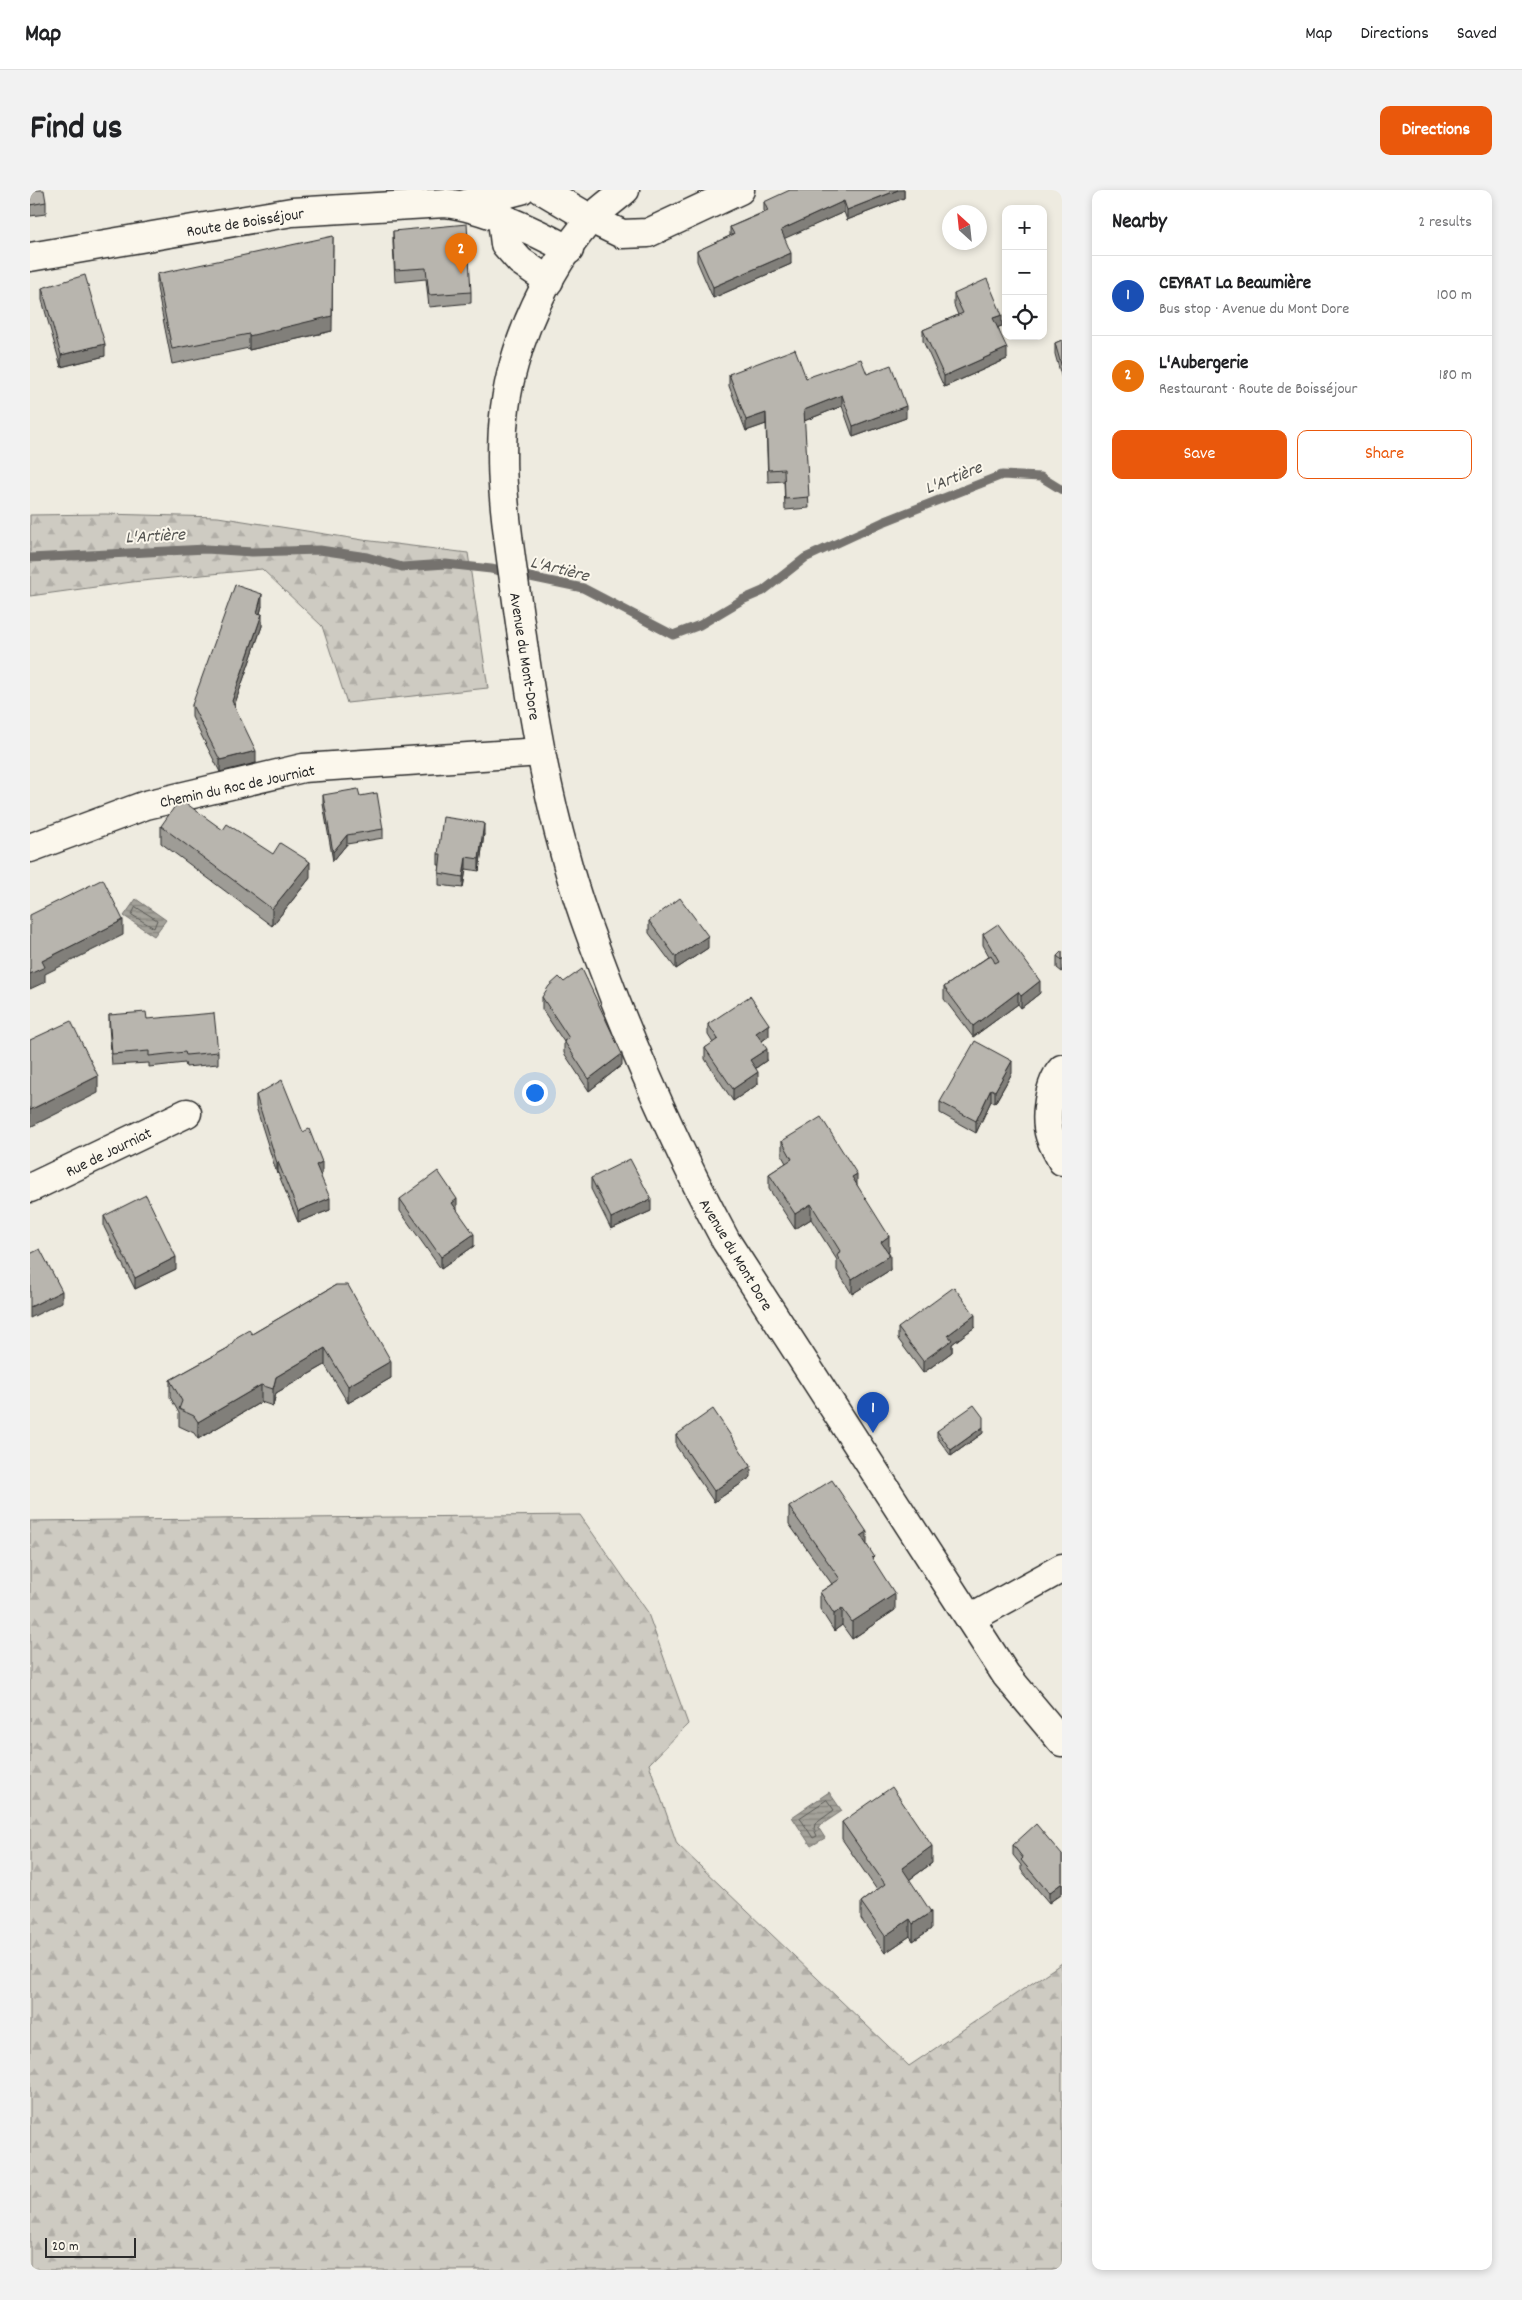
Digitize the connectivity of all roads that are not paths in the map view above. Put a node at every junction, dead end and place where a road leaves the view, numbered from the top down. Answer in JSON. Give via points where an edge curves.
{"nodes":[{"id":1,"x":521,"y":190,"type":"edge"},
{"id":2,"x":542,"y":190,"type":"edge"},
{"id":3,"x":625,"y":190,"type":"edge"},
{"id":4,"x":740,"y":190,"type":"edge"},
{"id":5,"x":462,"y":205,"type":"junction"},
{"id":6,"x":591,"y":219,"type":"junction"},
{"id":7,"x":502,"y":220,"type":"junction"},
{"id":8,"x":569,"y":250,"type":"junction"},
{"id":9,"x":30,"y":257,"type":"edge"},
{"id":10,"x":549,"y":281,"type":"junction"},
{"id":11,"x":541,"y":752,"type":"junction"},
{"id":12,"x":30,"y":848,"type":"edge"},
{"id":13,"x":565,"y":857,"type":"joint"},
{"id":14,"x":1062,"y":1069,"type":"edge"},
{"id":15,"x":187,"y":1113,"type":"dead end"},
{"id":16,"x":1062,"y":1161,"type":"edge"},
{"id":17,"x":30,"y":1188,"type":"edge"},
{"id":18,"x":1062,"y":1568,"type":"edge"},
{"id":19,"x":970,"y":1619,"type":"junction"},
{"id":20,"x":1062,"y":1742,"type":"edge"}],
"edges":[{"from":1,"to":5,"type":"street","name":"Route de Boisséjour"},
{"from":2,"to":6,"type":"street"},
{"from":3,"to":6,"type":"street","name":"Avenue du Mont-Dore"},
{"from":4,"to":6,"type":"street","via":[[648,233],[622,234]]},
{"from":5,"to":7,"type":"street","name":"Route de Boisséjour"},
{"from":5,"to":9,"type":"street","name":"Route de Boisséjour","via":[[445,203],[292,212]]},
{"from":6,"to":8,"type":"street","name":"Avenue du Mont-Dore"},
{"from":7,"to":8,"type":"street","name":"Route de Boisséjour","via":[[538,233]]},
{"from":7,"to":10,"type":"street","via":[[505,244],[520,261]]},
{"from":8,"to":10,"type":"street","name":"Avenue du Mont-Dore"},
{"from":10,"to":11,"type":"street","name":"Avenue du Mont-Dore","via":[[514,364],[505,409],[501,469],[505,519]]},
{"from":11,"to":12,"type":"street","name":"Chemin du Roc de Journiat","via":[[303,768],[146,805]]},
{"from":11,"to":13,"type":"street","name":"Avenue du Mont-Dore"},
{"from":13,"to":19,"type":"street","name":"Avenue du Mont Dore","via":[[596,951],[638,1058],[696,1186],[726,1242]]},
{"from":14,"to":16,"type":"street","via":[[1057,1074],[1048,1102],[1049,1135]]},
{"from":15,"to":17,"type":"street","name":"Rue de Journiat"},
{"from":18,"to":19,"type":"street"},
{"from":19,"to":20,"type":"street","name":"Avenue du Mont Dore","via":[[1006,1675]]}]}
